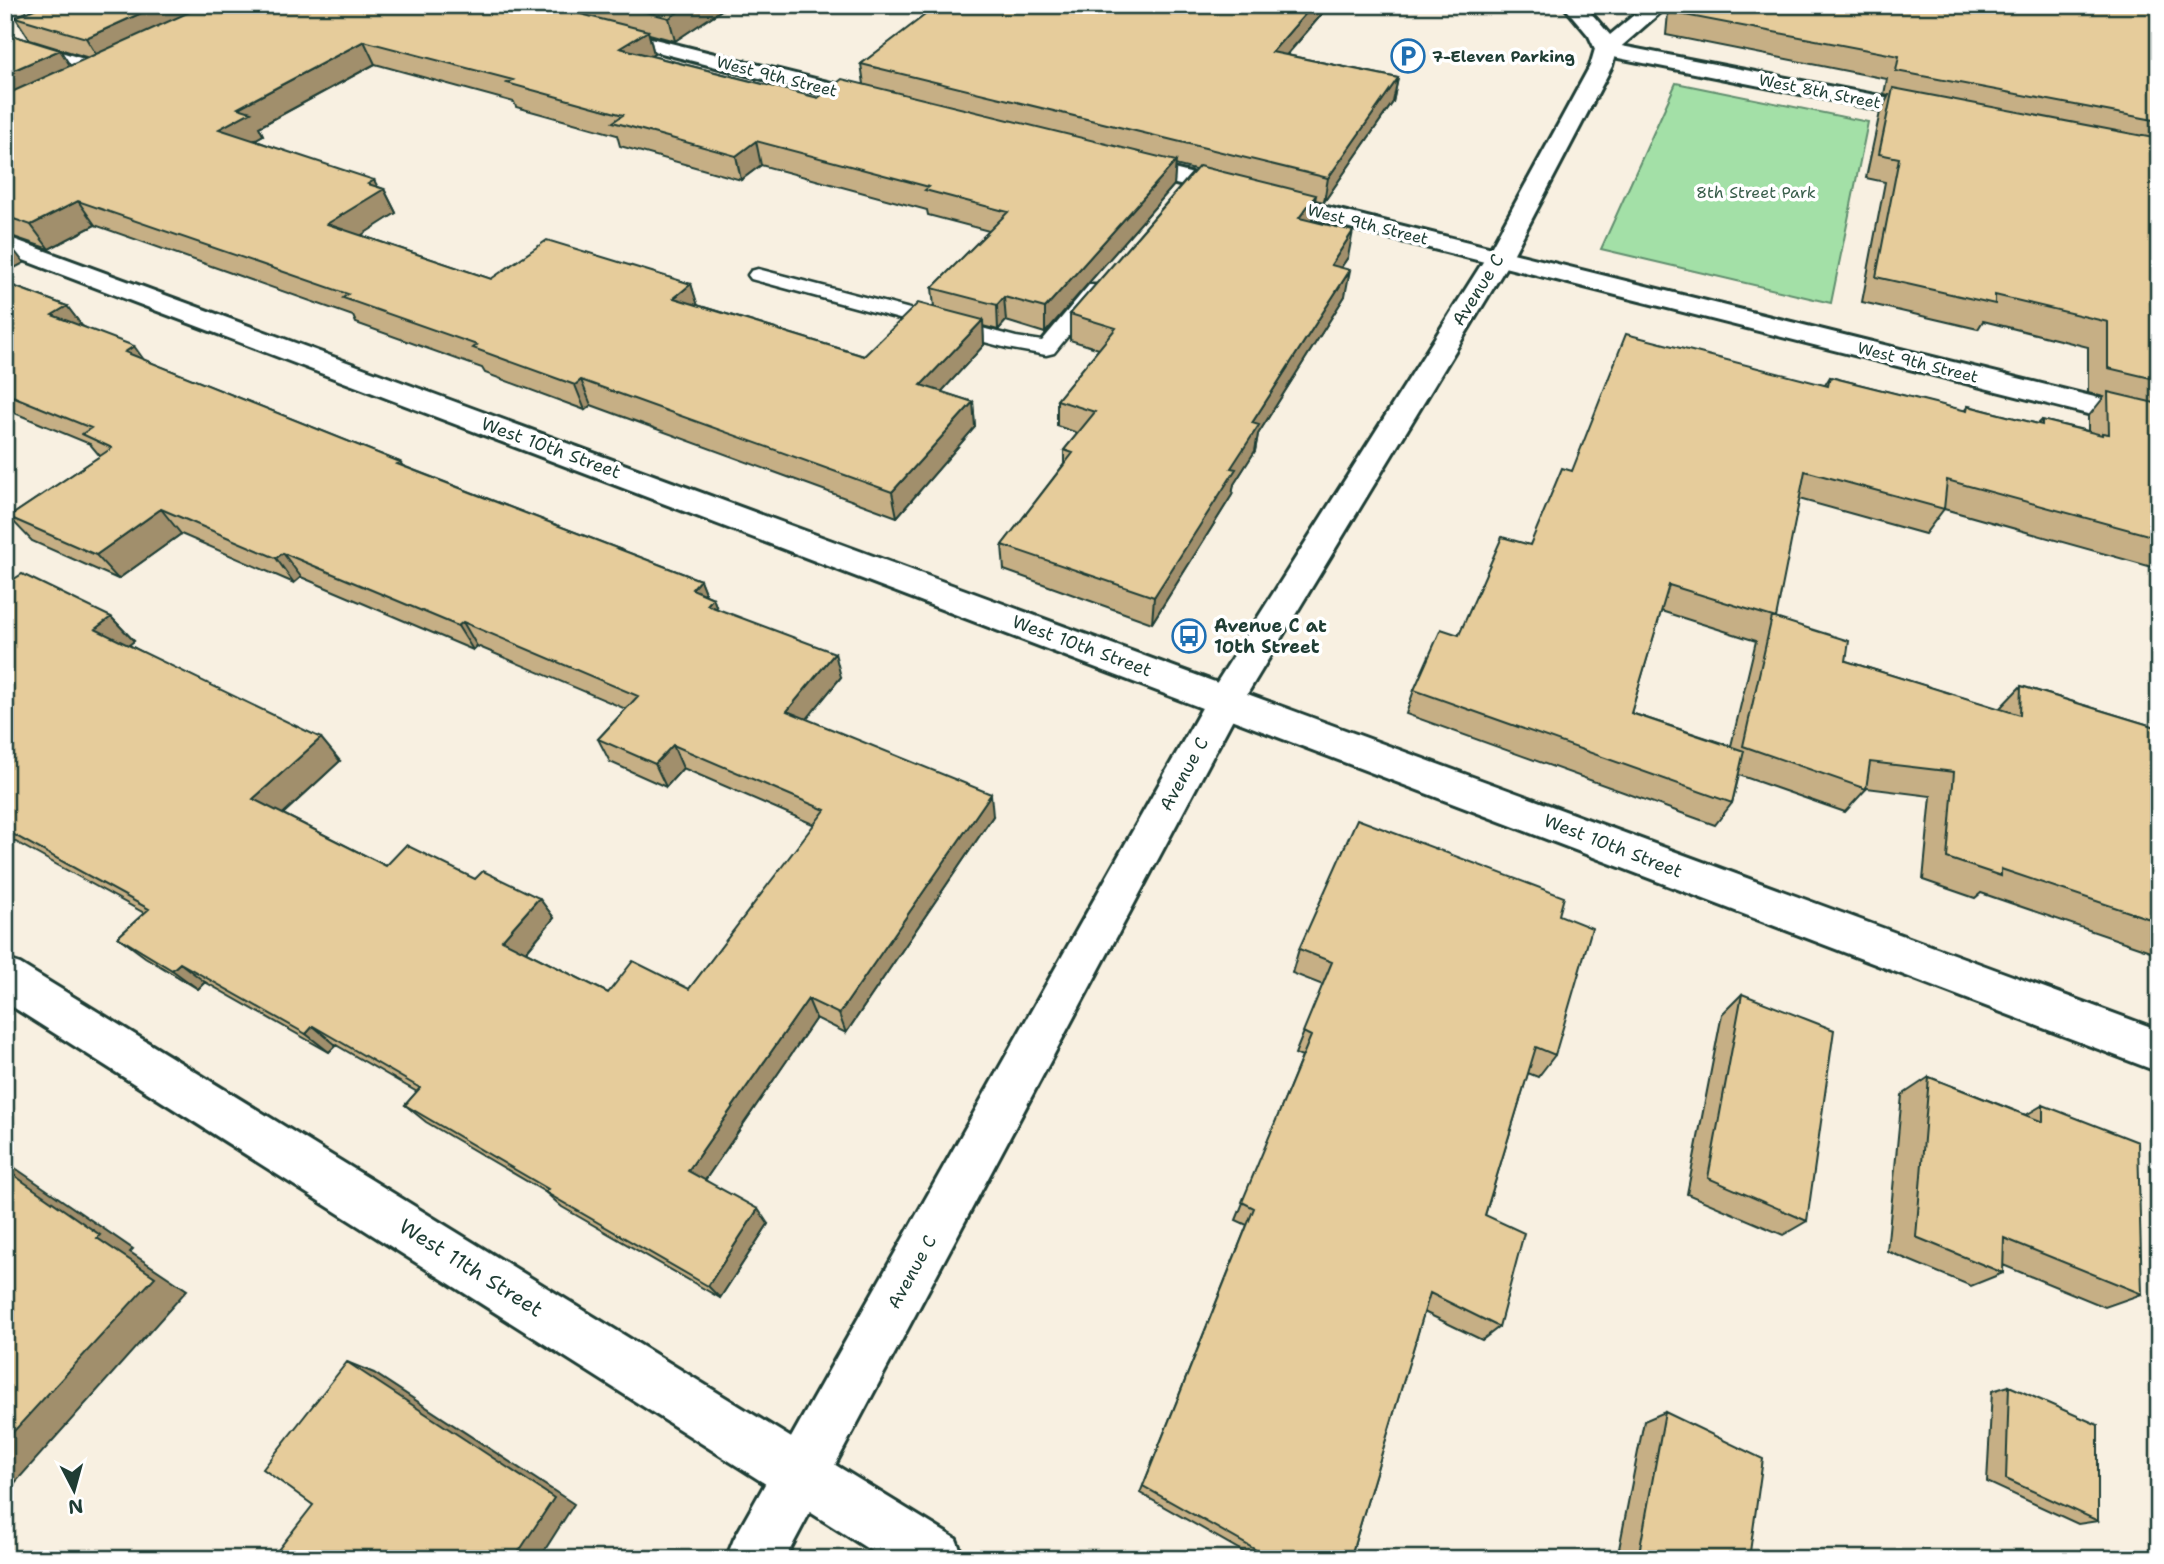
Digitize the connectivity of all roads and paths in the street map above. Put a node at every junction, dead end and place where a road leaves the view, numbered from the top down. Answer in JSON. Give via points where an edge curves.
{"nodes":[{"id":1,"x":1573,"y":5,"type":"edge"},
{"id":2,"x":1659,"y":5,"type":"edge"},
{"id":3,"x":575,"y":26,"type":"edge"},
{"id":4,"x":5,"y":41,"type":"edge"},
{"id":5,"x":1606,"y":49,"type":"junction"},
{"id":6,"x":102,"y":72,"type":"edge"},
{"id":7,"x":897,"y":107,"type":"edge"},
{"id":8,"x":1956,"y":118,"type":"edge"},
{"id":9,"x":1098,"y":157,"type":"edge"},
{"id":10,"x":5,"y":244,"type":"edge"},
{"id":11,"x":1499,"y":257,"type":"junction"},
{"id":12,"x":1113,"y":270,"type":"edge"},
{"id":13,"x":758,"y":275,"type":"dead end"},
{"id":14,"x":2159,"y":423,"type":"edge"},
{"id":15,"x":1225,"y":700,"type":"junction"},
{"id":16,"x":5,"y":978,"type":"edge"},
{"id":17,"x":2159,"y":1051,"type":"edge"},
{"id":18,"x":801,"y":1474,"type":"junction"},
{"id":19,"x":754,"y":1559,"type":"edge"},
{"id":20,"x":936,"y":1559,"type":"edge"}],
"edges":[{"from":1,"to":5,"type":"street"},
{"from":2,"to":5,"type":"street"},
{"from":3,"to":7,"type":"street","name":"West 9th Street"},
{"from":4,"to":6,"type":"street"},
{"from":5,"to":8,"type":"street","name":"West 8th Street"},
{"from":5,"to":11,"type":"street","name":"Avenue C"},
{"from":9,"to":11,"type":"street","name":"West 9th Street","via":[[1183,190]]},
{"from":10,"to":15,"type":"street","name":"West 10th Street"},
{"from":11,"to":14,"type":"street","name":"West 9th Street"},
{"from":11,"to":15,"type":"street","name":"Avenue C"},
{"from":12,"to":13,"type":"lane","via":[[1046,348]]},
{"from":15,"to":17,"type":"street","name":"West 10th Street"},
{"from":15,"to":18,"type":"street","name":"Avenue C"},
{"from":16,"to":18,"type":"street","name":"West 11th Street"},
{"from":18,"to":19,"type":"street","name":"Avenue C"},
{"from":18,"to":20,"type":"street","name":"West 11th Street"}]}
